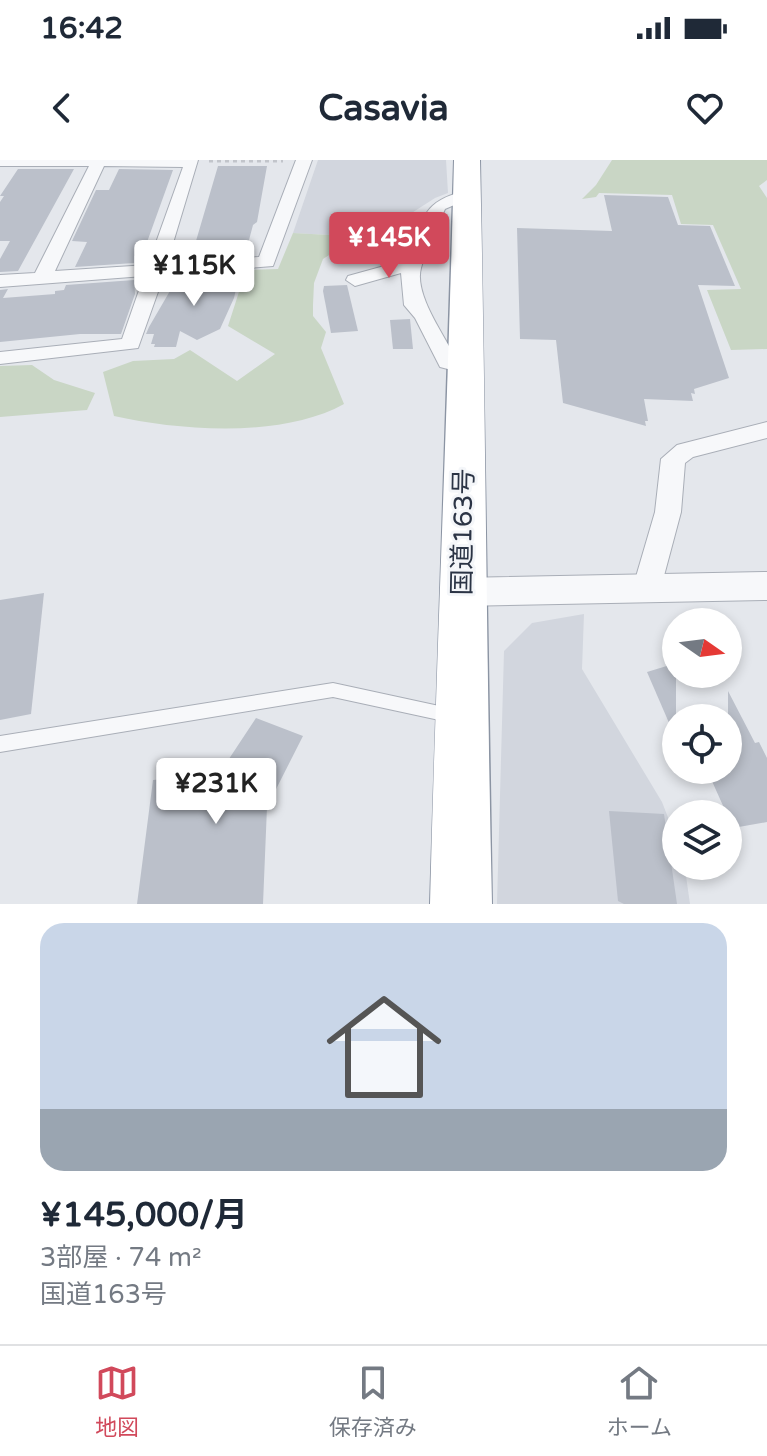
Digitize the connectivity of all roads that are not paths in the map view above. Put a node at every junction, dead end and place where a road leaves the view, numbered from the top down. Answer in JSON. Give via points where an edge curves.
{"nodes":[{"id":1,"x":304,"y":160,"type":"edge"},
{"id":2,"x":99,"y":161,"type":"edge"},
{"id":3,"x":192,"y":162,"type":"edge"},
{"id":4,"x":1,"y":163,"type":"edge"},
{"id":5,"x":467,"y":178,"type":"edge"},
{"id":6,"x":412,"y":264,"type":"junction"},
{"id":7,"x":156,"y":271,"type":"junction"},
{"id":8,"x":42,"y":278,"type":"junction"},
{"id":9,"x":355,"y":280,"type":"dead end"},
{"id":10,"x":0,"y":281,"type":"edge"},
{"id":11,"x":0,"y":358,"type":"edge"},
{"id":12,"x":467,"y":367,"type":"junction"},
{"id":13,"x":767,"y":430,"type":"edge"},
{"id":14,"x":767,"y":586,"type":"edge"},
{"id":15,"x":647,"y":587,"type":"junction"},
{"id":16,"x":461,"y":592,"type":"junction"},
{"id":17,"x":461,"y":718,"type":"junction"},
{"id":18,"x":0,"y":744,"type":"edge"},
{"id":19,"x":461,"y":904,"type":"edge"}],
"edges":[{"from":1,"to":7,"type":"street","via":[[266,262]]},
{"from":2,"to":3,"type":"street"},
{"from":2,"to":4,"type":"street"},
{"from":2,"to":8,"type":"street"},
{"from":3,"to":7,"type":"street"},
{"from":5,"to":6,"type":"street","via":[[438,206]]},
{"from":5,"to":12,"type":"highway","name":"国道163号"},
{"from":6,"to":9,"type":"street"},
{"from":6,"to":12,"type":"street","via":[[414,305],[425,314],[448,362]]},
{"from":7,"to":8,"type":"street"},
{"from":7,"to":11,"type":"street","via":[[131,344]]},
{"from":8,"to":10,"type":"street"},
{"from":12,"to":16,"type":"highway","name":"国道163号"},
{"from":13,"to":15,"type":"street","via":[[685,451],[673,459],[668,512]]},
{"from":14,"to":15,"type":"street"},
{"from":15,"to":16,"type":"street"},
{"from":16,"to":17,"type":"highway","name":"国道163号"},
{"from":17,"to":18,"type":"lane","via":[[333,690]]},
{"from":17,"to":19,"type":"highway","name":"国道163号"}]}
